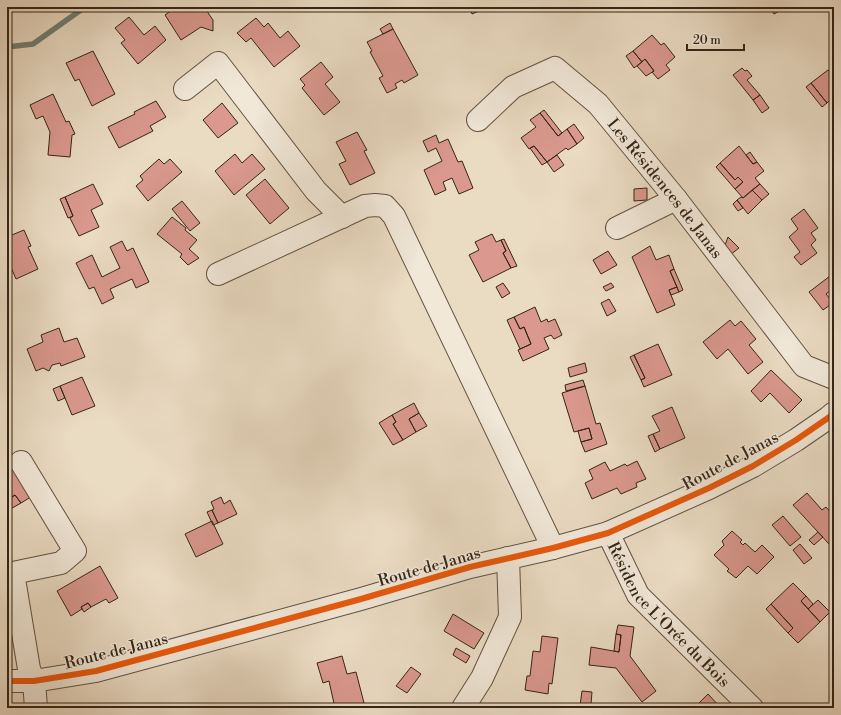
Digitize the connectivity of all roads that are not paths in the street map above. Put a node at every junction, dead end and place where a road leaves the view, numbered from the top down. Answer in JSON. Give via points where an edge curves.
{"nodes":[{"id":1,"x":185,"y":89,"type":"dead end"},
{"id":2,"x":478,"y":120,"type":"dead end"},
{"id":3,"x":676,"y":199,"type":"junction"},
{"id":4,"x":342,"y":217,"type":"junction"},
{"id":5,"x":617,"y":228,"type":"dead end"},
{"id":6,"x":218,"y":274,"type":"dead end"},
{"id":7,"x":834,"y":378,"type":"edge"},
{"id":8,"x":834,"y":413,"type":"edge"},
{"id":9,"x":21,"y":462,"type":"dead end"},
{"id":10,"x":608,"y":533,"type":"junction"},
{"id":11,"x":553,"y":548,"type":"junction"},
{"id":12,"x":508,"y":558,"type":"junction"},
{"id":13,"x":10,"y":568,"type":"edge"},
{"id":14,"x":7,"y":681,"type":"edge"},
{"id":15,"x":34,"y":681,"type":"junction"},
{"id":16,"x":36,"y":708,"type":"edge"},
{"id":17,"x":463,"y":708,"type":"edge"},
{"id":18,"x":752,"y":708,"type":"edge"}],
"edges":[{"from":1,"to":4,"type":"street","via":[[218,63],[316,191]]},
{"from":2,"to":3,"type":"street","name":"Les Résidences de Janas","via":[[513,87],[556,68],[598,104]]},
{"from":3,"to":5,"type":"street"},
{"from":3,"to":7,"type":"street","name":"Les Résidences de Janas","via":[[804,366]]},
{"from":4,"to":6,"type":"street"},
{"from":4,"to":11,"type":"street","via":[[365,206],[375,205],[385,206],[394,216]]},
{"from":8,"to":10,"type":"street","name":"Route de Janas","via":[[753,466]]},
{"from":9,"to":13,"type":"street","via":[[76,551],[62,563]]},
{"from":10,"to":11,"type":"street","name":"Route de Janas"},
{"from":10,"to":18,"type":"street","name":"Résidence L'Orée du Bois","via":[[638,595]]},
{"from":11,"to":12,"type":"street","name":"Route de Janas"},
{"from":12,"to":15,"type":"street","name":"Route de Janas","via":[[96,671]]},
{"from":12,"to":17,"type":"street","via":[[510,617],[482,678]]},
{"from":13,"to":15,"type":"street","via":[[29,669]]},
{"from":14,"to":15,"type":"street","name":"Route de Janas"},
{"from":15,"to":16,"type":"street"}]}
